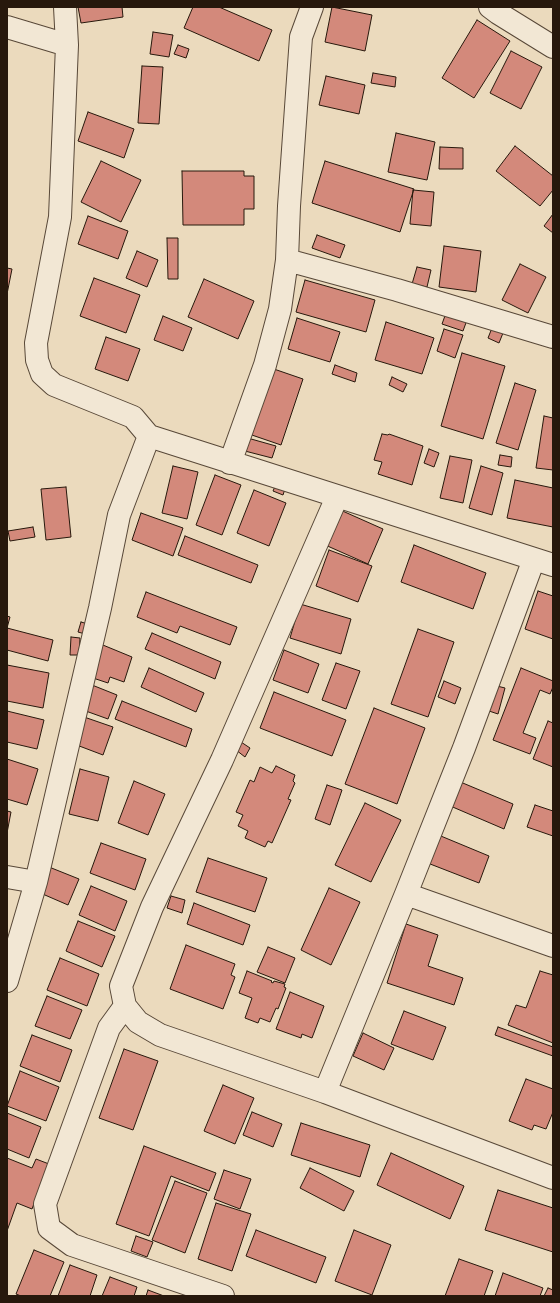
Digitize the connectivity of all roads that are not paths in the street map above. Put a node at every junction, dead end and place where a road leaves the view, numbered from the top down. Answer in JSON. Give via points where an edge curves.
{"nodes":[{"id":1,"x":65,"y":7,"type":"edge"},
{"id":2,"x":312,"y":7,"type":"edge"},
{"id":3,"x":490,"y":7,"type":"edge"},
{"id":4,"x":7,"y":27,"type":"edge"},
{"id":5,"x":67,"y":45,"type":"junction"},
{"id":6,"x":553,"y":48,"type":"edge"},
{"id":7,"x":287,"y":260,"type":"junction"},
{"id":8,"x":553,"y":337,"type":"edge"},
{"id":9,"x":149,"y":436,"type":"junction"},
{"id":10,"x":230,"y":463,"type":"junction"},
{"id":11,"x":337,"y":497,"type":"junction"},
{"id":12,"x":543,"y":562,"type":"edge"},
{"id":13,"x":7,"y":877,"type":"edge"},
{"id":14,"x":36,"y":882,"type":"junction"},
{"id":15,"x":406,"y":894,"type":"junction"},
{"id":16,"x":553,"y":946,"type":"edge"},
{"id":17,"x":7,"y":981,"type":"edge"},
{"id":18,"x":125,"y":1006,"type":"junction"},
{"id":19,"x":325,"y":1092,"type":"junction"},
{"id":20,"x":553,"y":1178,"type":"edge"},
{"id":21,"x":223,"y":1296,"type":"edge"}],
"edges":[{"from":1,"to":5,"type":"street"},
{"from":2,"to":7,"type":"street","via":[[301,37]]},
{"from":3,"to":6,"type":"street"},
{"from":4,"to":5,"type":"street"},
{"from":5,"to":9,"type":"street","via":[[60,217],[36,343],[37,360],[42,374],[54,385],[133,417]]},
{"from":7,"to":8,"type":"street"},
{"from":7,"to":10,"type":"street","via":[[280,308],[265,365]]},
{"from":9,"to":10,"type":"street"},
{"from":9,"to":14,"type":"street","via":[[119,515]]},
{"from":10,"to":11,"type":"street"},
{"from":11,"to":12,"type":"street"},
{"from":11,"to":18,"type":"street","via":[[222,760],[152,907],[121,986]]},
{"from":12,"to":15,"type":"street","via":[[464,748]]},
{"from":13,"to":14,"type":"street"},
{"from":14,"to":17,"type":"street"},
{"from":15,"to":16,"type":"street"},
{"from":15,"to":19,"type":"street"},
{"from":18,"to":19,"type":"street","via":[[138,1022],[160,1035]]},
{"from":18,"to":21,"type":"street","via":[[109,1028],[45,1204],[49,1228],[72,1244]]},
{"from":19,"to":20,"type":"street"}]}
